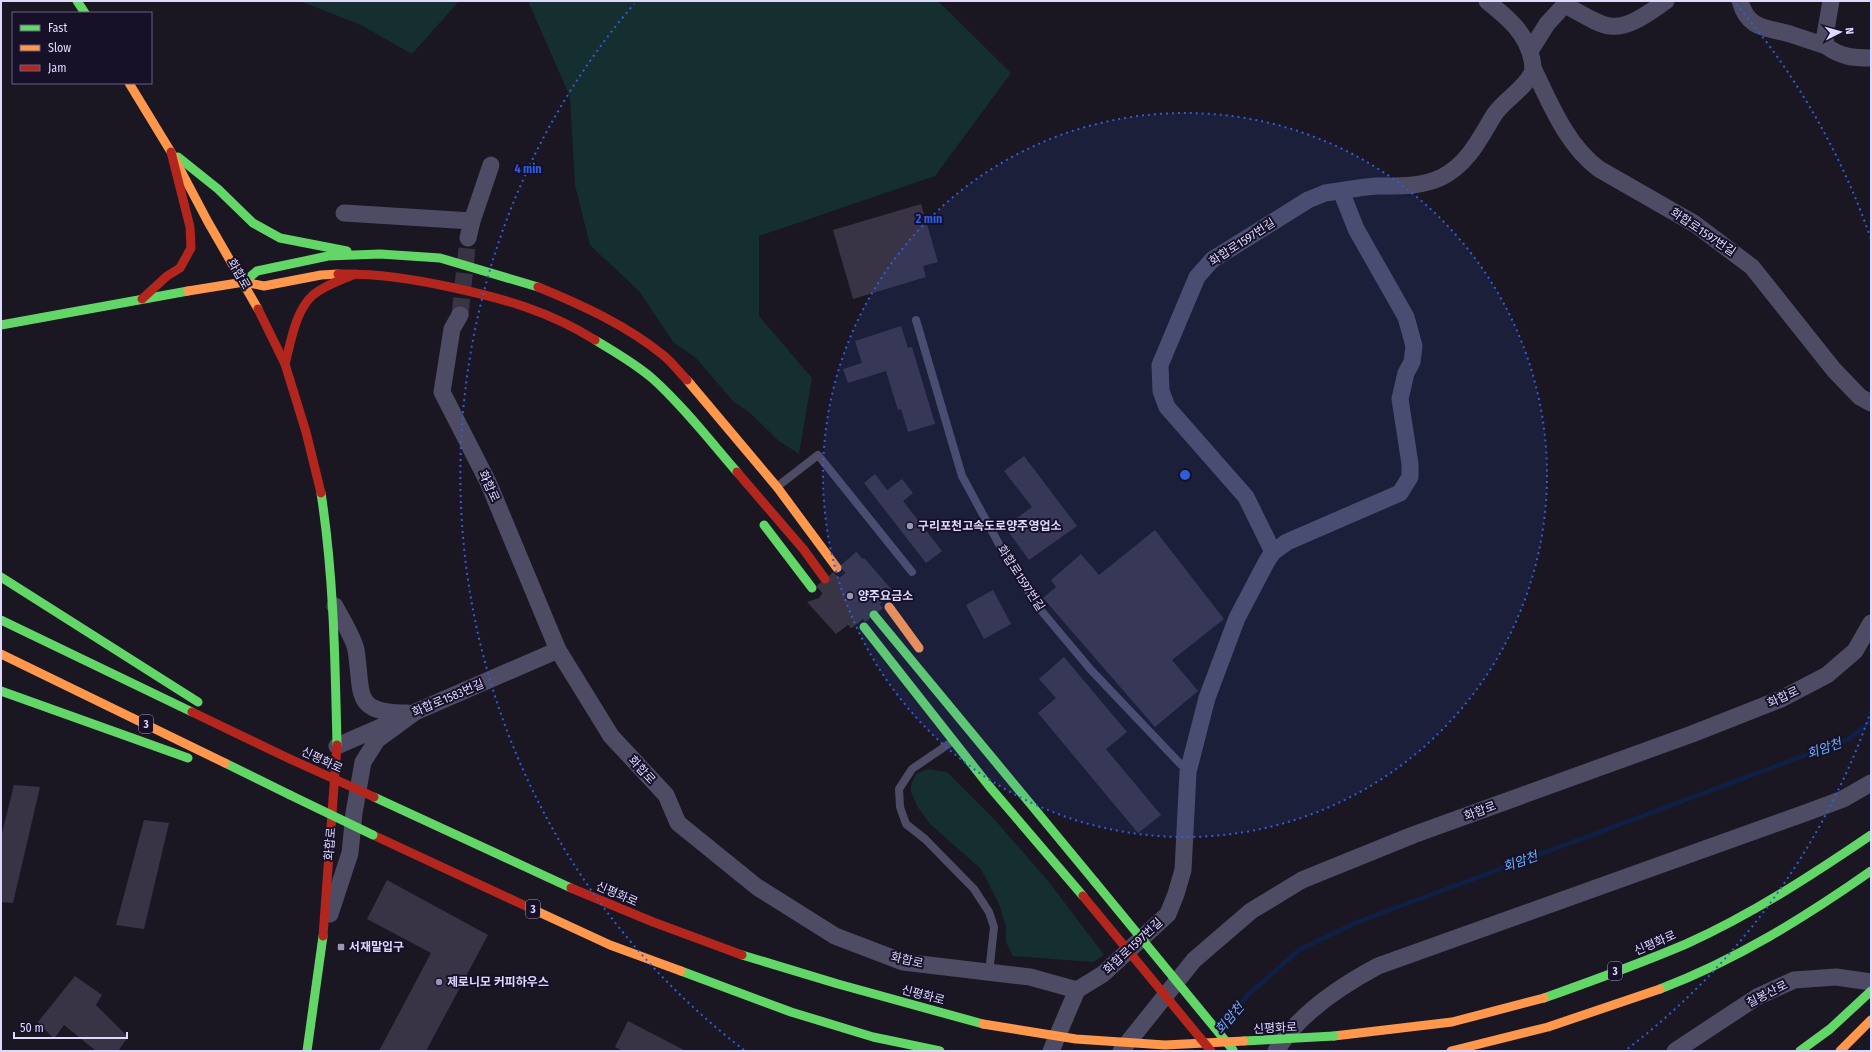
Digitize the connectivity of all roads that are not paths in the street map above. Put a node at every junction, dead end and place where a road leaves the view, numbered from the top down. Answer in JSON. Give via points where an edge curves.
{"nodes":[{"id":1,"x":77,"y":1,"type":"edge"},
{"id":2,"x":1487,"y":1,"type":"edge"},
{"id":3,"x":1666,"y":1,"type":"edge"},
{"id":4,"x":1740,"y":1,"type":"edge"},
{"id":5,"x":1831,"y":1,"type":"edge"},
{"id":6,"x":1567,"y":3,"type":"edge"},
{"id":7,"x":84,"y":12,"type":"edge"},
{"id":8,"x":1826,"y":46,"type":"junction"},
{"id":9,"x":1530,"y":51,"type":"junction"},
{"id":10,"x":1871,"y":58,"type":"edge"},
{"id":11,"x":1533,"y":68,"type":"junction"},
{"id":12,"x":130,"y":84,"type":"edge"},
{"id":13,"x":171,"y":152,"type":"junction"},
{"id":14,"x":491,"y":165,"type":"dead end"},
{"id":15,"x":1342,"y":191,"type":"junction"},
{"id":16,"x":344,"y":213,"type":"dead end"},
{"id":17,"x":472,"y":221,"type":"junction"},
{"id":18,"x":468,"y":238,"type":"tunnel mouth"},
{"id":19,"x":380,"y":254,"type":"junction"},
{"id":20,"x":355,"y":274,"type":"junction"},
{"id":21,"x":244,"y":282,"type":"junction"},
{"id":22,"x":142,"y":299,"type":"junction"},
{"id":23,"x":460,"y":315,"type":"tunnel mouth"},
{"id":24,"x":916,"y":320,"type":"dead end"},
{"id":25,"x":1,"y":325,"type":"edge"},
{"id":26,"x":285,"y":364,"type":"junction"},
{"id":27,"x":701,"y":395,"type":"junction"},
{"id":28,"x":670,"y":396,"type":"junction"},
{"id":29,"x":1871,"y":403,"type":"edge"},
{"id":30,"x":745,"y":433,"type":"dead end"},
{"id":31,"x":724,"y":472,"type":"dead end"},
{"id":32,"x":777,"y":487,"type":"junction"},
{"id":33,"x":756,"y":515,"type":"dead end"},
{"id":34,"x":1273,"y":552,"type":"junction"},
{"id":35,"x":836,"y":568,"type":"tunnel mouth"},
{"id":36,"x":912,"y":572,"type":"dead end"},
{"id":37,"x":1,"y":577,"type":"edge"},
{"id":38,"x":825,"y":579,"type":"tunnel mouth"},
{"id":39,"x":812,"y":588,"type":"dead end"},
{"id":40,"x":333,"y":602,"type":"junction"},
{"id":41,"x":889,"y":607,"type":"tunnel mouth"},
{"id":42,"x":874,"y":615,"type":"tunnel mouth"},
{"id":43,"x":1,"y":620,"type":"edge"},
{"id":44,"x":1871,"y":623,"type":"edge"},
{"id":45,"x":864,"y":627,"type":"tunnel mouth"},
{"id":46,"x":558,"y":650,"type":"junction"},
{"id":47,"x":1,"y":654,"type":"edge"},
{"id":48,"x":925,"y":657,"type":"dead end"},
{"id":49,"x":948,"y":689,"type":"dead end"},
{"id":50,"x":1,"y":691,"type":"edge"},
{"id":51,"x":414,"y":713,"type":"junction"},
{"id":52,"x":953,"y":741,"type":"junction"},
{"id":53,"x":941,"y":744,"type":"junction"},
{"id":54,"x":262,"y":745,"type":"junction"},
{"id":55,"x":337,"y":746,"type":"junction"},
{"id":56,"x":1188,"y":772,"type":"junction"},
{"id":57,"x":1871,"y":783,"type":"edge"},
{"id":58,"x":989,"y":786,"type":"junction"},
{"id":59,"x":279,"y":789,"type":"junction"},
{"id":60,"x":1031,"y":806,"type":"junction"},
{"id":61,"x":1871,"y":835,"type":"edge"},
{"id":62,"x":1871,"y":871,"type":"edge"},
{"id":63,"x":323,"y":936,"type":"junction"},
{"id":64,"x":989,"y":973,"type":"junction"},
{"id":65,"x":1871,"y":982,"type":"edge"},
{"id":66,"x":1077,"y":990,"type":"junction"},
{"id":67,"x":1871,"y":991,"type":"edge"},
{"id":68,"x":1871,"y":1020,"type":"edge"},
{"id":69,"x":307,"y":1051,"type":"edge"},
{"id":70,"x":940,"y":1051,"type":"edge"},
{"id":71,"x":1051,"y":1051,"type":"edge"},
{"id":72,"x":1121,"y":1051,"type":"edge"},
{"id":73,"x":1211,"y":1051,"type":"edge"},
{"id":74,"x":1233,"y":1051,"type":"edge"},
{"id":75,"x":1276,"y":1051,"type":"edge"},
{"id":76,"x":1451,"y":1051,"type":"edge"},
{"id":77,"x":1675,"y":1051,"type":"edge"},
{"id":78,"x":1800,"y":1051,"type":"edge"},
{"id":79,"x":1840,"y":1051,"type":"edge"}],
"edges":[{"from":1,"to":7,"type":"main road"},
{"from":2,"to":9,"type":"street","name":"화합로1597번길","via":[[1517,27]]},
{"from":3,"to":6,"type":"street","via":[[1628,24],[1618,26],[1600,23]]},
{"from":4,"to":8,"type":"street","via":[[1743,11],[1756,25]]},
{"from":5,"to":8,"type":"street","via":[[1825,35]]},
{"from":6,"to":9,"type":"street","via":[[1547,24]]},
{"from":8,"to":10,"type":"street","via":[[1845,57]]},
{"from":9,"to":11,"type":"street","name":"화합로1597번길"},
{"from":11,"to":15,"type":"street","name":"화합로1597번길","via":[[1532,74],[1520,89],[1498,110],[1469,156],[1452,171],[1418,185],[1376,186]]},
{"from":11,"to":29,"type":"street","name":"화합로1597번길","via":[[1563,129],[1587,159],[1599,169],[1695,224],[1752,267],[1834,370],[1860,397]]},
{"from":12,"to":13,"type":"main road","name":"화합로"},
{"from":13,"to":19,"type":"main road","via":[[218,189],[254,224],[280,238],[330,250]]},
{"from":13,"to":21,"type":"main road","name":"화합로","via":[[208,222]]},
{"from":13,"to":22,"type":"main road","via":[[190,228],[191,248],[180,268],[167,276]]},
{"from":14,"to":17,"type":"street"},
{"from":15,"to":34,"type":"street","name":"화합로1597번길","via":[[1356,229],[1406,318],[1414,346],[1412,362],[1406,373],[1400,399],[1410,477],[1400,493],[1287,542]]},
{"from":15,"to":34,"type":"street","name":"화합로1597번길","via":[[1326,193],[1308,200],[1212,260],[1202,269],[1160,365],[1161,391],[1167,407],[1246,497]]},
{"from":16,"to":17,"type":"street"},
{"from":17,"to":18,"type":"street"},
{"from":19,"to":21,"type":"main road","via":[[328,256],[257,271]]},
{"from":19,"to":27,"type":"main road","via":[[440,258],[549,290],[583,305],[634,334],[664,356]]},
{"from":20,"to":21,"type":"main road","via":[[321,275],[264,286]]},
{"from":20,"to":26,"type":"main road","via":[[320,291],[308,300]]},
{"from":20,"to":28,"type":"main road","via":[[412,279],[498,297],[539,311],[576,328],[638,367]]},
{"from":21,"to":22,"type":"main road"},
{"from":21,"to":26,"type":"main road","name":"화합로"},
{"from":22,"to":25,"type":"main road"},
{"from":23,"to":46,"type":"street","name":"화합로","via":[[452,330],[442,392],[488,482]]},
{"from":24,"to":56,"type":"lane","name":"화합로1597번길","via":[[962,476],[1006,557],[1039,608],[1091,670]]},
{"from":26,"to":40,"type":"main road","name":"화합로","via":[[320,487],[328,539]]},
{"from":27,"to":30,"type":"main road"},
{"from":27,"to":32,"type":"main road"},
{"from":28,"to":31,"type":"main road"},
{"from":28,"to":38,"type":"main road","via":[[804,550]]},
{"from":32,"to":35,"type":"main road"},
{"from":32,"to":36,"type":"lane","via":[[818,455]]},
{"from":33,"to":39,"type":"main road"},
{"from":34,"to":56,"type":"street","name":"화합로1597번길","via":[[1237,618],[1208,698]]},
{"from":37,"to":54,"type":"main road","via":[[139,663]]},
{"from":40,"to":51,"type":"street","via":[[356,649],[362,698],[368,705],[388,713]]},
{"from":40,"to":55,"type":"main road","name":"화합로"},
{"from":41,"to":48,"type":"main road"},
{"from":42,"to":60,"type":"main road"},
{"from":43,"to":54,"type":"main road","name":"신평화로","number":"3"},
{"from":44,"to":72,"type":"street","name":"화합로","via":[[1854,651],[1827,675],[1781,699],[1692,734],[1412,835],[1302,880],[1251,911],[1194,960]]},
{"from":45,"to":52,"type":"main road"},
{"from":46,"to":51,"type":"street","name":"화합로1583번길"},
{"from":46,"to":64,"type":"street","name":"화합로","via":[[611,736],[666,795],[678,823],[757,887],[835,936],[903,962]]},
{"from":47,"to":59,"type":"main road","number":"3"},
{"from":49,"to":60,"type":"main road","via":[[982,733]]},
{"from":50,"to":59,"type":"main road"},
{"from":51,"to":55,"type":"street","name":"화합로1583번길"},
{"from":51,"to":63,"type":"street","via":[[377,740],[363,762],[350,853]]},
{"from":52,"to":53,"type":"lane"},
{"from":52,"to":58,"type":"main road"},
{"from":53,"to":58,"type":"main road"},
{"from":53,"to":64,"type":"lane","via":[[912,769],[899,789],[900,807],[906,824],[925,839],[974,889],[989,912],[994,927]]},
{"from":54,"to":61,"type":"main road","name":"신평화로","number":"3","bridge":true,"via":[[616,907],[695,938],[810,976],[983,1024],[1076,1039],[1165,1045],[1334,1036],[1452,1022],[1542,998],[1637,964],[1688,942],[1744,914]]},
{"from":55,"to":63,"type":"main road","name":"화합로"},
{"from":56,"to":66,"type":"street","name":"화합로1597번길","via":[[1183,870],[1168,914],[1103,974]]},
{"from":57,"to":75,"type":"street","via":[[1843,799],[1808,812],[1378,966],[1349,982],[1317,1005],[1296,1025]]},
{"from":58,"to":73,"type":"main road","bridge":true},
{"from":59,"to":70,"type":"main road","number":"3","bridge":true,"via":[[610,945],[791,1012],[873,1037]]},
{"from":60,"to":74,"type":"main road","bridge":true},
{"from":62,"to":76,"type":"main road","via":[[1758,944],[1706,970],[1593,1013]]},
{"from":63,"to":69,"type":"main road","name":"화합로"},
{"from":64,"to":66,"type":"street","name":"화합로","via":[[1030,977]]},
{"from":65,"to":77,"type":"street","name":"칠봉산로","via":[[1836,977],[1794,980],[1757,996]]},
{"from":66,"to":71,"type":"street"},
{"from":67,"to":78,"type":"main road","via":[[1830,1029]]},
{"from":68,"to":79,"type":"main road"}]}
